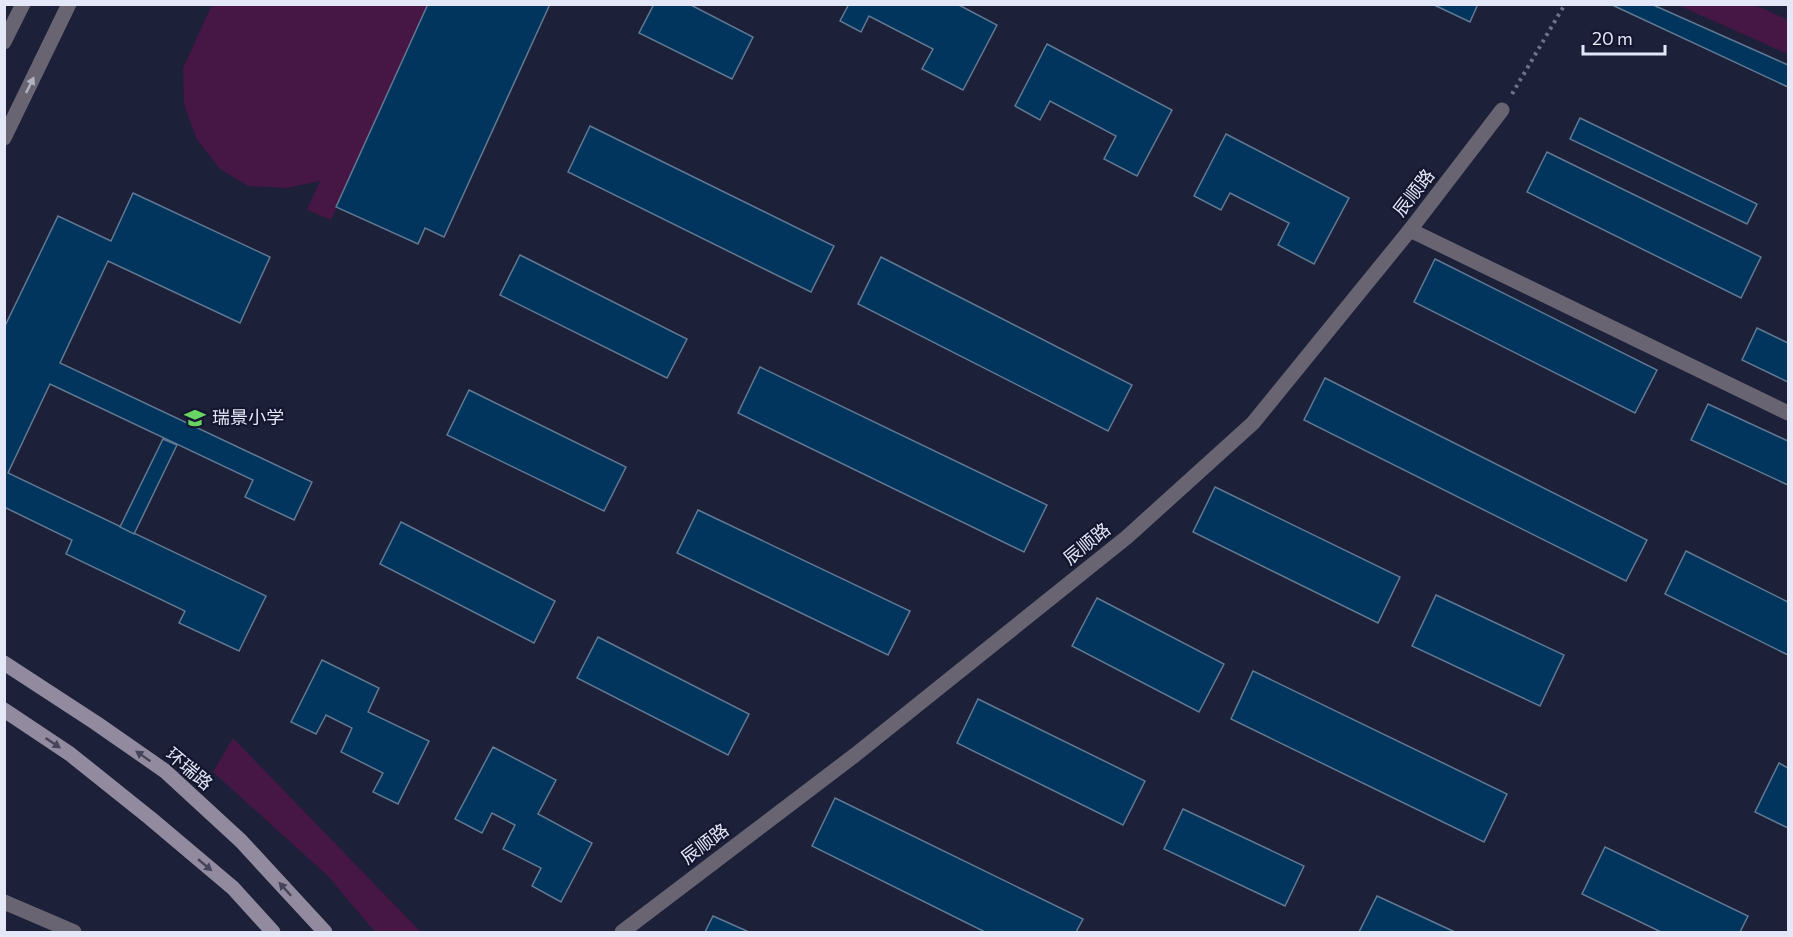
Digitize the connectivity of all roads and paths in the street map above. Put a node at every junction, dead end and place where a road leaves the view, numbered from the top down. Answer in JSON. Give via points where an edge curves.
{"nodes":[{"id":1,"x":22,"y":4,"type":"edge"},
{"id":2,"x":69,"y":4,"type":"edge"},
{"id":3,"x":1565,"y":4,"type":"edge"},
{"id":4,"x":4,"y":42,"type":"edge"},
{"id":5,"x":1502,"y":110,"type":"joint"},
{"id":6,"x":4,"y":138,"type":"edge"},
{"id":7,"x":1410,"y":230,"type":"junction"},
{"id":8,"x":1788,"y":413,"type":"edge"},
{"id":9,"x":4,"y":663,"type":"edge"},
{"id":10,"x":4,"y":710,"type":"edge"},
{"id":11,"x":4,"y":902,"type":"edge"},
{"id":12,"x":74,"y":933,"type":"edge"},
{"id":13,"x":273,"y":933,"type":"edge"},
{"id":14,"x":325,"y":933,"type":"edge"},
{"id":15,"x":622,"y":933,"type":"edge"}],
"edges":[{"from":1,"to":4,"type":"street"},
{"from":6,"to":2,"type":"street","one_way":true},
{"from":3,"to":5,"type":"path"},
{"from":5,"to":7,"type":"street","name":"辰顺路"},
{"from":7,"to":8,"type":"street"},
{"from":7,"to":15,"type":"street","name":"辰顺路","via":[[1252,423],[1127,537],[855,755]]},
{"from":14,"to":9,"type":"main road","name":"环瑞路","one_way":true,"via":[[241,841],[165,771]]},
{"from":10,"to":13,"type":"main road","one_way":true,"via":[[70,754],[150,818],[233,888]]},
{"from":11,"to":12,"type":"street"}]}
